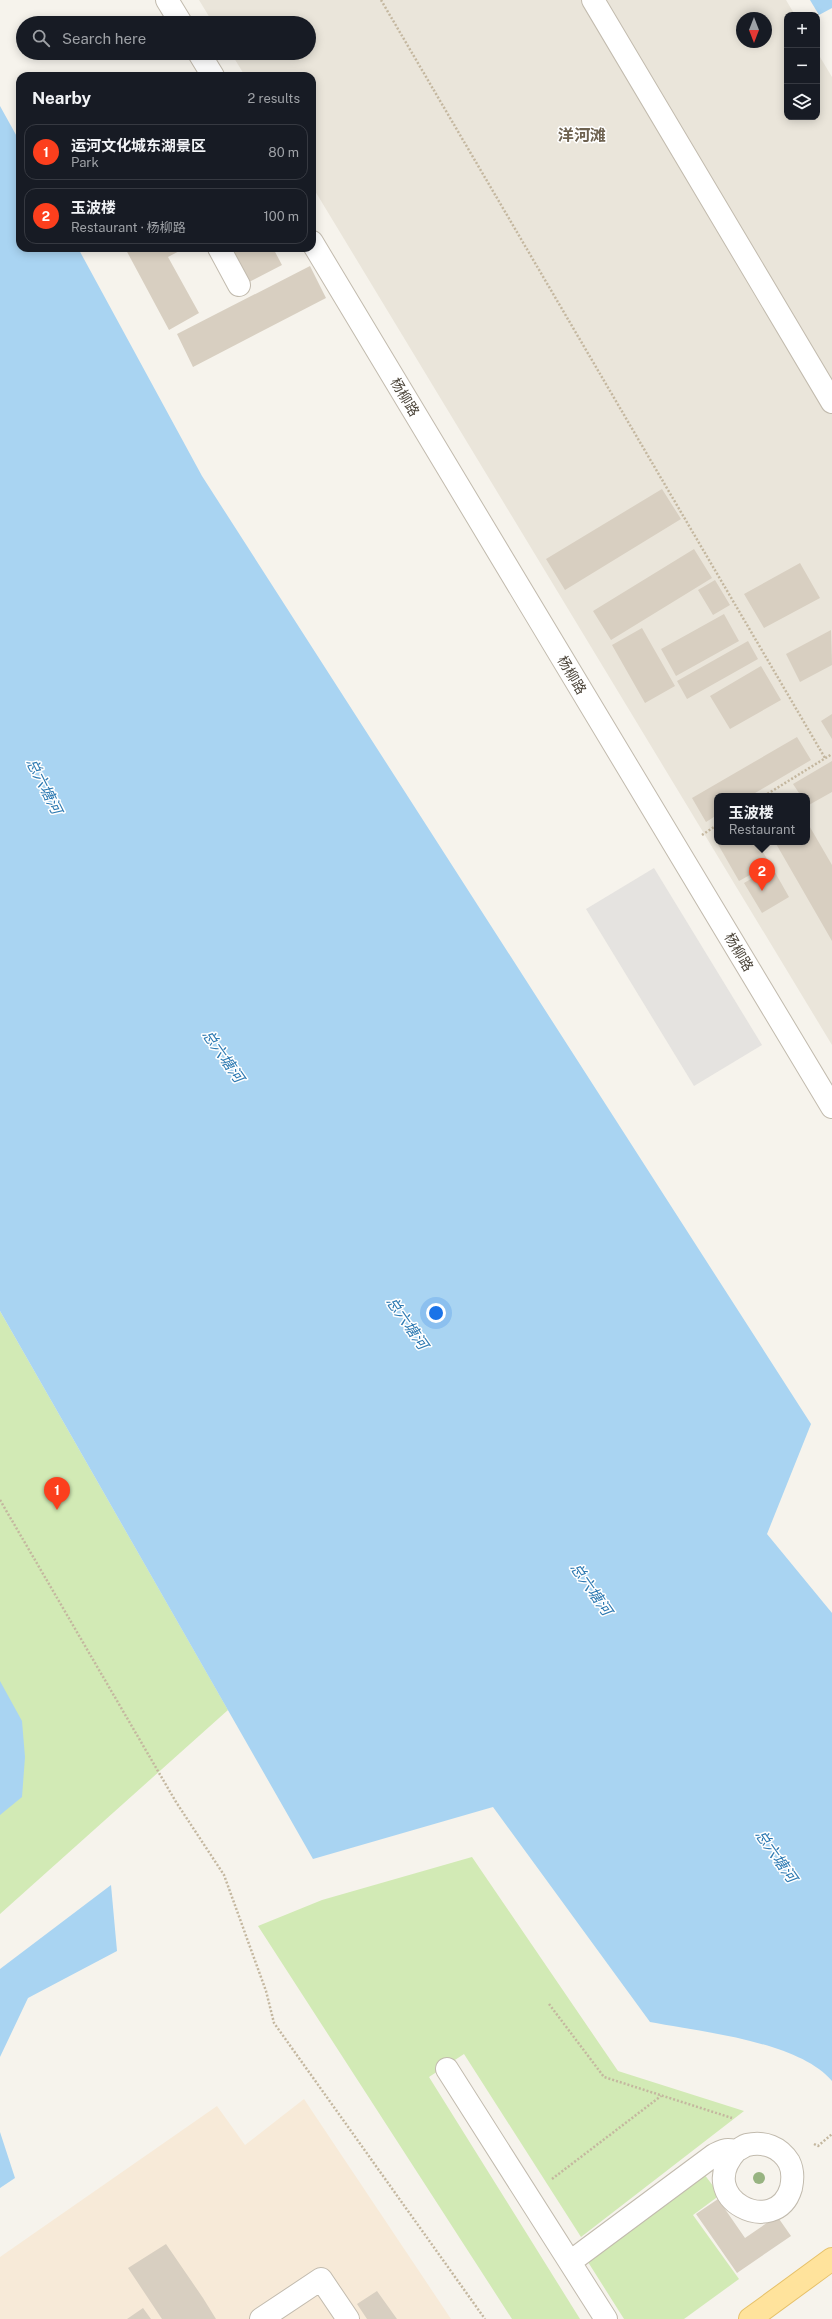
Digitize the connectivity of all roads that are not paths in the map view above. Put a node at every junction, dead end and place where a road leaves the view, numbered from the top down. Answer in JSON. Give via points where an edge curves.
{"nodes":[{"id":1,"x":167,"y":0,"type":"edge"},
{"id":2,"x":593,"y":0,"type":"edge"},
{"id":3,"x":177,"y":16,"type":"edge"},
{"id":4,"x":203,"y":60,"type":"edge"},
{"id":5,"x":210,"y":72,"type":"edge"},
{"id":6,"x":316,"y":249,"type":"edge"},
{"id":7,"x":221,"y":252,"type":"edge"},
{"id":8,"x":239,"y":285,"type":"dead end"},
{"id":9,"x":832,"y":402,"type":"edge"},
{"id":10,"x":832,"y":1107,"type":"edge"},
{"id":11,"x":447,"y":2069,"type":"dead end"},
{"id":12,"x":736,"y":2151,"type":"dead end"},
{"id":13,"x":832,"y":2259,"type":"edge"},
{"id":14,"x":570,"y":2262,"type":"junction"},
{"id":15,"x":261,"y":2319,"type":"edge"},
{"id":16,"x":348,"y":2319,"type":"edge"},
{"id":17,"x":606,"y":2319,"type":"edge"},
{"id":18,"x":750,"y":2319,"type":"edge"}],
"edges":[{"from":1,"to":3,"type":"street"},
{"from":2,"to":9,"type":"street"},
{"from":4,"to":5,"type":"street"},
{"from":6,"to":10,"type":"street","name":"杨柳路"},
{"from":7,"to":8,"type":"street"},
{"from":11,"to":14,"type":"street"},
{"from":12,"to":14,"type":"street","via":[[726,2150],[714,2155]]},
{"from":13,"to":18,"type":"main road"},
{"from":14,"to":17,"type":"street"},
{"from":15,"to":16,"type":"street","via":[[321,2278]]}]}
